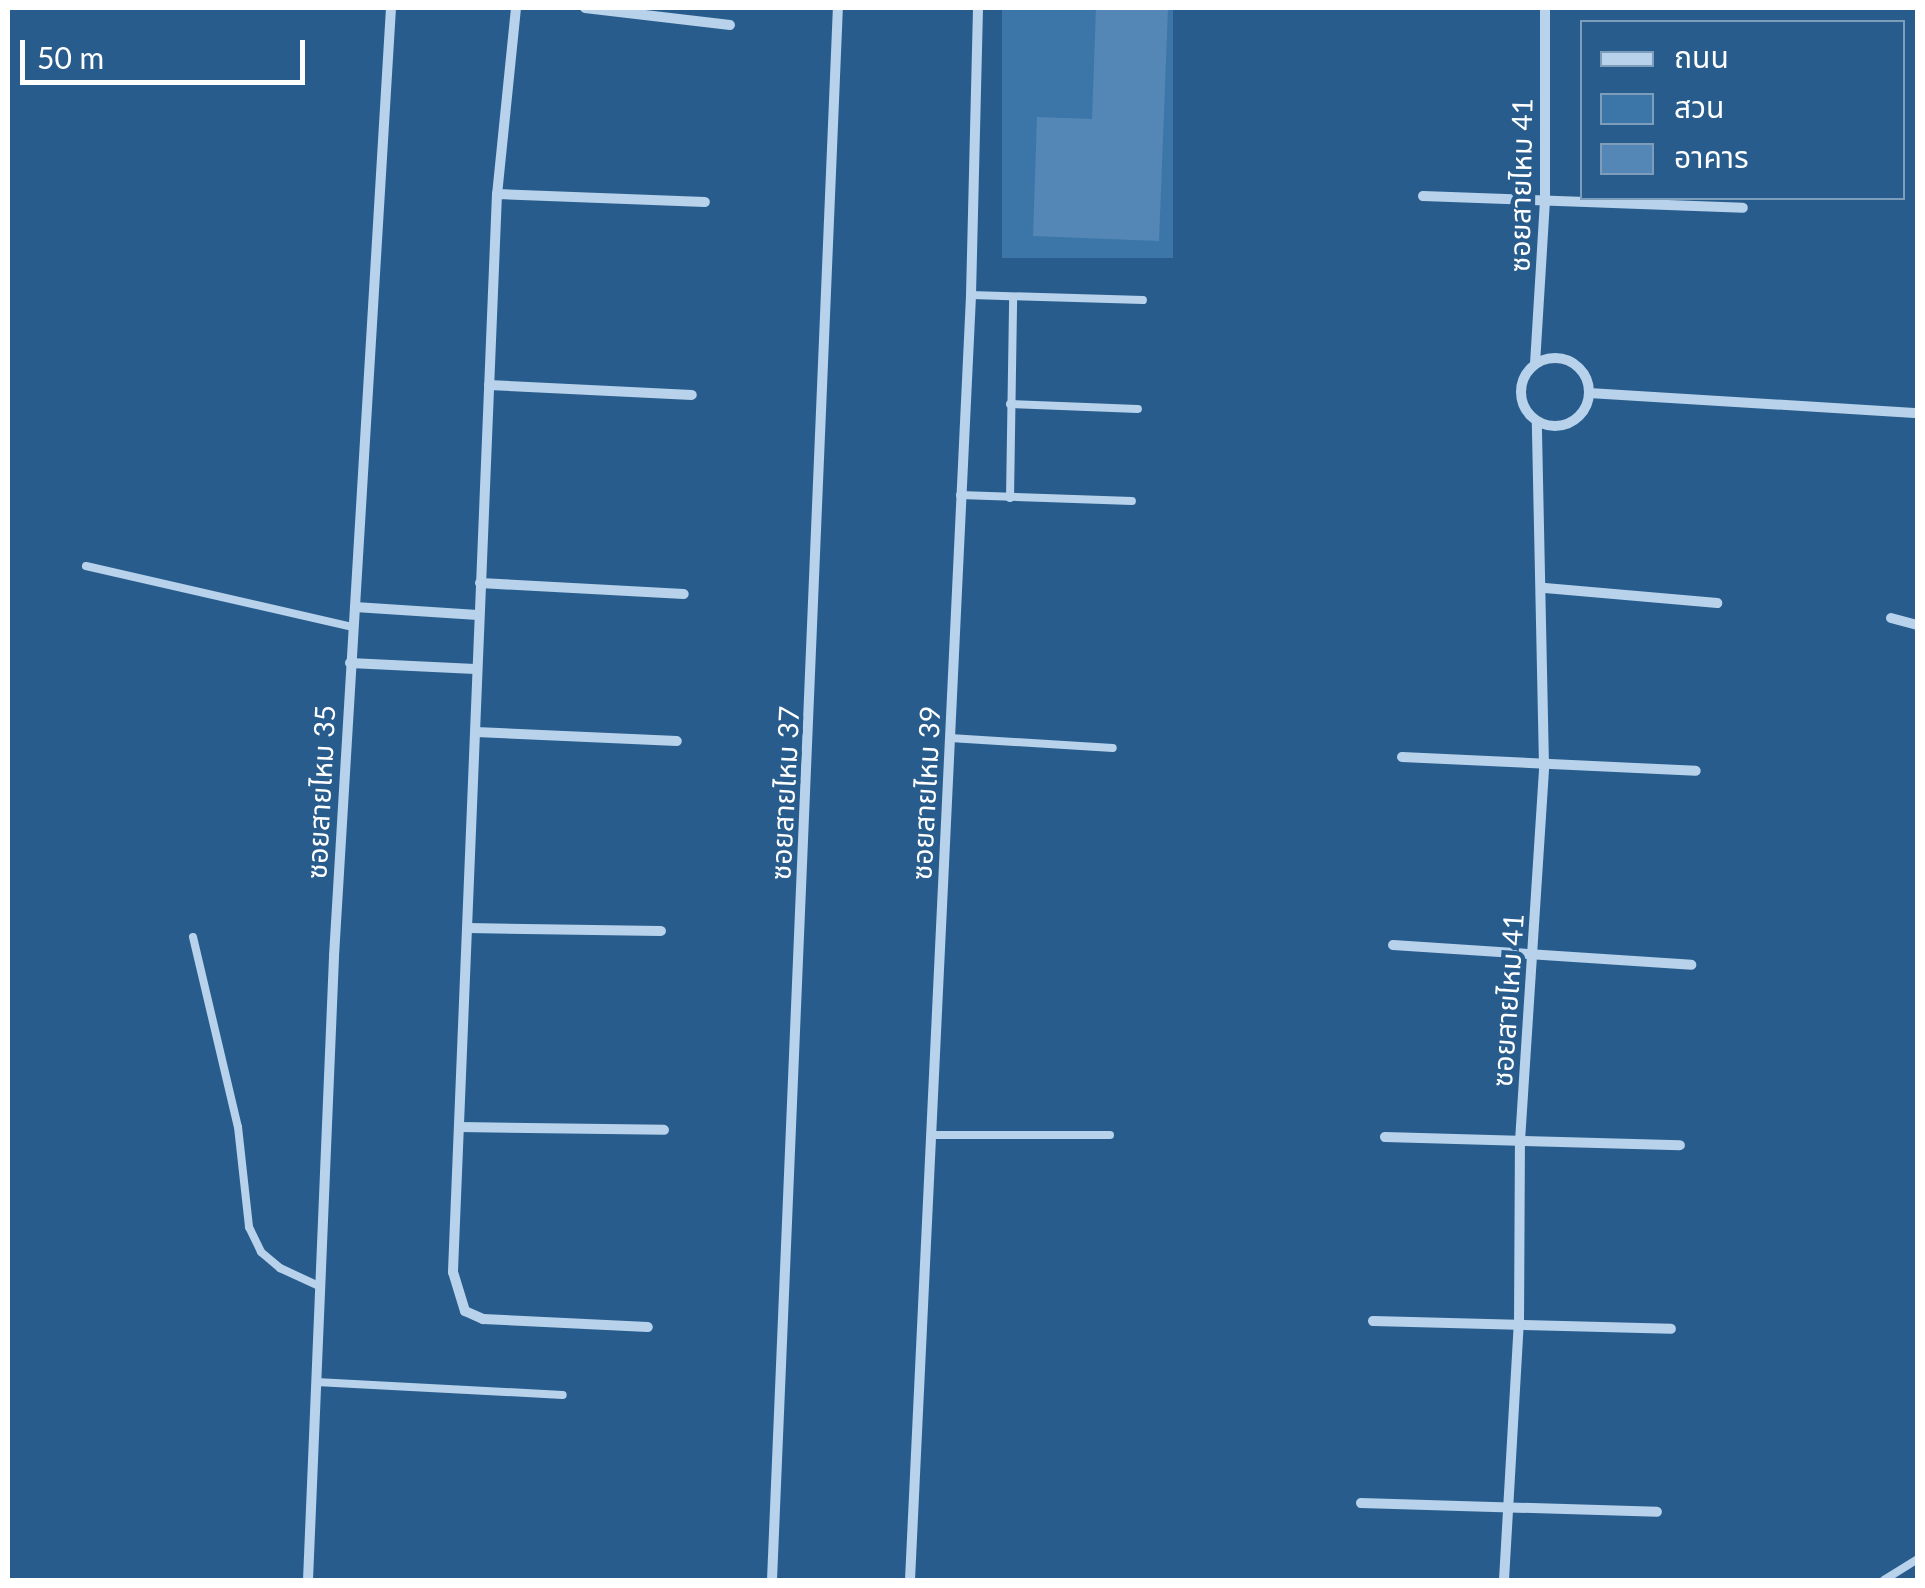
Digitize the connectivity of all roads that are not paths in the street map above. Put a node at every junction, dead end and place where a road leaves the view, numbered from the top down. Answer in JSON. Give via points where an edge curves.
{"nodes":[{"id":1,"x":391,"y":8,"type":"edge"},
{"id":2,"x":516,"y":8,"type":"edge"},
{"id":3,"x":585,"y":8,"type":"edge"},
{"id":4,"x":838,"y":8,"type":"edge"},
{"id":5,"x":978,"y":8,"type":"edge"},
{"id":6,"x":1544,"y":8,"type":"edge"},
{"id":7,"x":730,"y":25,"type":"dead end"},
{"id":8,"x":497,"y":194,"type":"junction"},
{"id":9,"x":1423,"y":196,"type":"dead end"},
{"id":10,"x":1545,"y":199,"type":"junction"},
{"id":11,"x":705,"y":202,"type":"dead end"},
{"id":12,"x":1742,"y":208,"type":"dead end"},
{"id":13,"x":971,"y":295,"type":"junction"},
{"id":14,"x":1013,"y":296,"type":"junction"},
{"id":15,"x":1143,"y":300,"type":"dead end"},
{"id":16,"x":1535,"y":364,"type":"junction"},
{"id":17,"x":490,"y":385,"type":"junction"},
{"id":18,"x":1590,"y":393,"type":"junction"},
{"id":19,"x":692,"y":396,"type":"dead end"},
{"id":20,"x":1010,"y":404,"type":"junction"},
{"id":21,"x":1138,"y":409,"type":"dead end"},
{"id":22,"x":1918,"y":413,"type":"edge"},
{"id":23,"x":1537,"y":422,"type":"junction"},
{"id":24,"x":960,"y":495,"type":"junction"},
{"id":25,"x":1010,"y":498,"type":"junction"},
{"id":26,"x":1132,"y":500,"type":"dead end"},
{"id":27,"x":86,"y":566,"type":"dead end"},
{"id":28,"x":480,"y":583,"type":"junction"},
{"id":29,"x":1545,"y":588,"type":"junction"},
{"id":30,"x":684,"y":594,"type":"dead end"},
{"id":31,"x":1717,"y":603,"type":"dead end"},
{"id":32,"x":355,"y":607,"type":"junction"},
{"id":33,"x":478,"y":615,"type":"junction"},
{"id":34,"x":1891,"y":618,"type":"dead end"},
{"id":35,"x":1918,"y":625,"type":"edge"},
{"id":36,"x":353,"y":626,"type":"junction"},
{"id":37,"x":350,"y":663,"type":"junction"},
{"id":38,"x":475,"y":670,"type":"junction"},
{"id":39,"x":476,"y":732,"type":"junction"},
{"id":40,"x":950,"y":738,"type":"junction"},
{"id":41,"x":677,"y":740,"type":"dead end"},
{"id":42,"x":1112,"y":748,"type":"dead end"},
{"id":43,"x":1402,"y":757,"type":"dead end"},
{"id":44,"x":1544,"y":766,"type":"junction"},
{"id":45,"x":1696,"y":771,"type":"dead end"},
{"id":46,"x":468,"y":928,"type":"junction"},
{"id":47,"x":661,"y":931,"type":"dead end"},
{"id":48,"x":193,"y":937,"type":"dead end"},
{"id":49,"x":1392,"y":945,"type":"dead end"},
{"id":50,"x":1532,"y":954,"type":"junction"},
{"id":51,"x":1691,"y":966,"type":"dead end"},
{"id":52,"x":459,"y":1127,"type":"junction"},
{"id":53,"x":664,"y":1130,"type":"dead end"},
{"id":54,"x":931,"y":1135,"type":"junction"},
{"id":55,"x":1110,"y":1135,"type":"dead end"},
{"id":56,"x":1385,"y":1137,"type":"dead end"},
{"id":57,"x":1520,"y":1141,"type":"junction"},
{"id":58,"x":1680,"y":1145,"type":"dead end"},
{"id":59,"x":322,"y":1287,"type":"junction"},
{"id":60,"x":1374,"y":1321,"type":"dead end"},
{"id":61,"x":1519,"y":1323,"type":"junction"},
{"id":62,"x":648,"y":1327,"type":"dead end"},
{"id":63,"x":1671,"y":1329,"type":"dead end"},
{"id":64,"x":316,"y":1382,"type":"junction"},
{"id":65,"x":563,"y":1395,"type":"dead end"},
{"id":66,"x":1361,"y":1503,"type":"dead end"},
{"id":67,"x":1507,"y":1505,"type":"junction"},
{"id":68,"x":1657,"y":1512,"type":"dead end"},
{"id":69,"x":1918,"y":1559,"type":"edge"},
{"id":70,"x":308,"y":1580,"type":"edge"},
{"id":71,"x":772,"y":1580,"type":"edge"},
{"id":72,"x":910,"y":1580,"type":"edge"},
{"id":73,"x":1504,"y":1580,"type":"edge"},
{"id":74,"x":1884,"y":1580,"type":"edge"}],
"edges":[{"from":1,"to":32,"type":"street","name":"ซอยสายไหม 35"},
{"from":2,"to":8,"type":"street"},
{"from":3,"to":7,"type":"street"},
{"from":4,"to":71,"type":"street","name":"ซอยสายไหม 37"},
{"from":5,"to":13,"type":"street","name":"ซอยสายไหม 39"},
{"from":6,"to":10,"type":"street","name":"ซอยสายไหม 41"},
{"from":8,"to":11,"type":"street"},
{"from":8,"to":17,"type":"street"},
{"from":9,"to":10,"type":"street"},
{"from":10,"to":12,"type":"street"},
{"from":10,"to":16,"type":"street","name":"ซอยสายไหม 41"},
{"from":13,"to":14,"type":"lane"},
{"from":13,"to":24,"type":"street","name":"ซอยสายไหม 39"},
{"from":14,"to":15,"type":"lane"},
{"from":14,"to":20,"type":"lane"},
{"from":16,"to":18,"type":"street","via":[[1571,362]]},
{"from":16,"to":23,"type":"street","via":[[1520,394]]},
{"from":17,"to":19,"type":"street"},
{"from":17,"to":28,"type":"street"},
{"from":18,"to":22,"type":"street"},
{"from":18,"to":23,"type":"street","via":[[1572,422]]},
{"from":20,"to":21,"type":"lane"},
{"from":20,"to":25,"type":"lane"},
{"from":23,"to":29,"type":"street","name":"ซอยสายไหม 41"},
{"from":24,"to":25,"type":"lane"},
{"from":24,"to":40,"type":"street","name":"ซอยสายไหม 39"},
{"from":25,"to":26,"type":"lane"},
{"from":27,"to":36,"type":"lane"},
{"from":28,"to":30,"type":"street"},
{"from":28,"to":33,"type":"street"},
{"from":29,"to":31,"type":"street"},
{"from":29,"to":44,"type":"street","name":"ซอยสายไหม 41"},
{"from":32,"to":33,"type":"street"},
{"from":32,"to":36,"type":"street","name":"ซอยสายไหม 35"},
{"from":33,"to":38,"type":"street"},
{"from":34,"to":35,"type":"street"},
{"from":36,"to":37,"type":"street","name":"ซอยสายไหม 35"},
{"from":37,"to":38,"type":"street"},
{"from":37,"to":59,"type":"street","name":"ซอยสายไหม 35"},
{"from":38,"to":39,"type":"street"},
{"from":39,"to":41,"type":"street"},
{"from":39,"to":46,"type":"street"},
{"from":40,"to":42,"type":"lane"},
{"from":40,"to":54,"type":"street","name":"ซอยสายไหม 39"},
{"from":43,"to":44,"type":"street"},
{"from":44,"to":45,"type":"street"},
{"from":44,"to":50,"type":"street","name":"ซอยสายไหม 41"},
{"from":46,"to":47,"type":"street"},
{"from":46,"to":52,"type":"street"},
{"from":48,"to":59,"type":"lane","via":[[238,1127],[249,1228],[261,1252],[280,1268]]},
{"from":49,"to":50,"type":"street"},
{"from":50,"to":51,"type":"street"},
{"from":50,"to":57,"type":"street","name":"ซอยสายไหม 41"},
{"from":52,"to":53,"type":"street"},
{"from":52,"to":62,"type":"street","via":[[453,1272],[466,1310],[502,1321]]},
{"from":54,"to":55,"type":"lane"},
{"from":54,"to":72,"type":"street","name":"ซอยสายไหม 39"},
{"from":56,"to":57,"type":"street"},
{"from":57,"to":58,"type":"street"},
{"from":57,"to":61,"type":"street","name":"ซอยสายไหม 41"},
{"from":59,"to":64,"type":"street","name":"ซอยสายไหม 35"},
{"from":60,"to":61,"type":"street"},
{"from":61,"to":63,"type":"street"},
{"from":61,"to":67,"type":"street","name":"ซอยสายไหม 41"},
{"from":64,"to":65,"type":"lane"},
{"from":64,"to":70,"type":"street","name":"ซอยสายไหม 35"},
{"from":66,"to":67,"type":"street"},
{"from":67,"to":68,"type":"street"},
{"from":67,"to":73,"type":"street","name":"ซอยสายไหม 41"},
{"from":69,"to":74,"type":"lane"}]}
